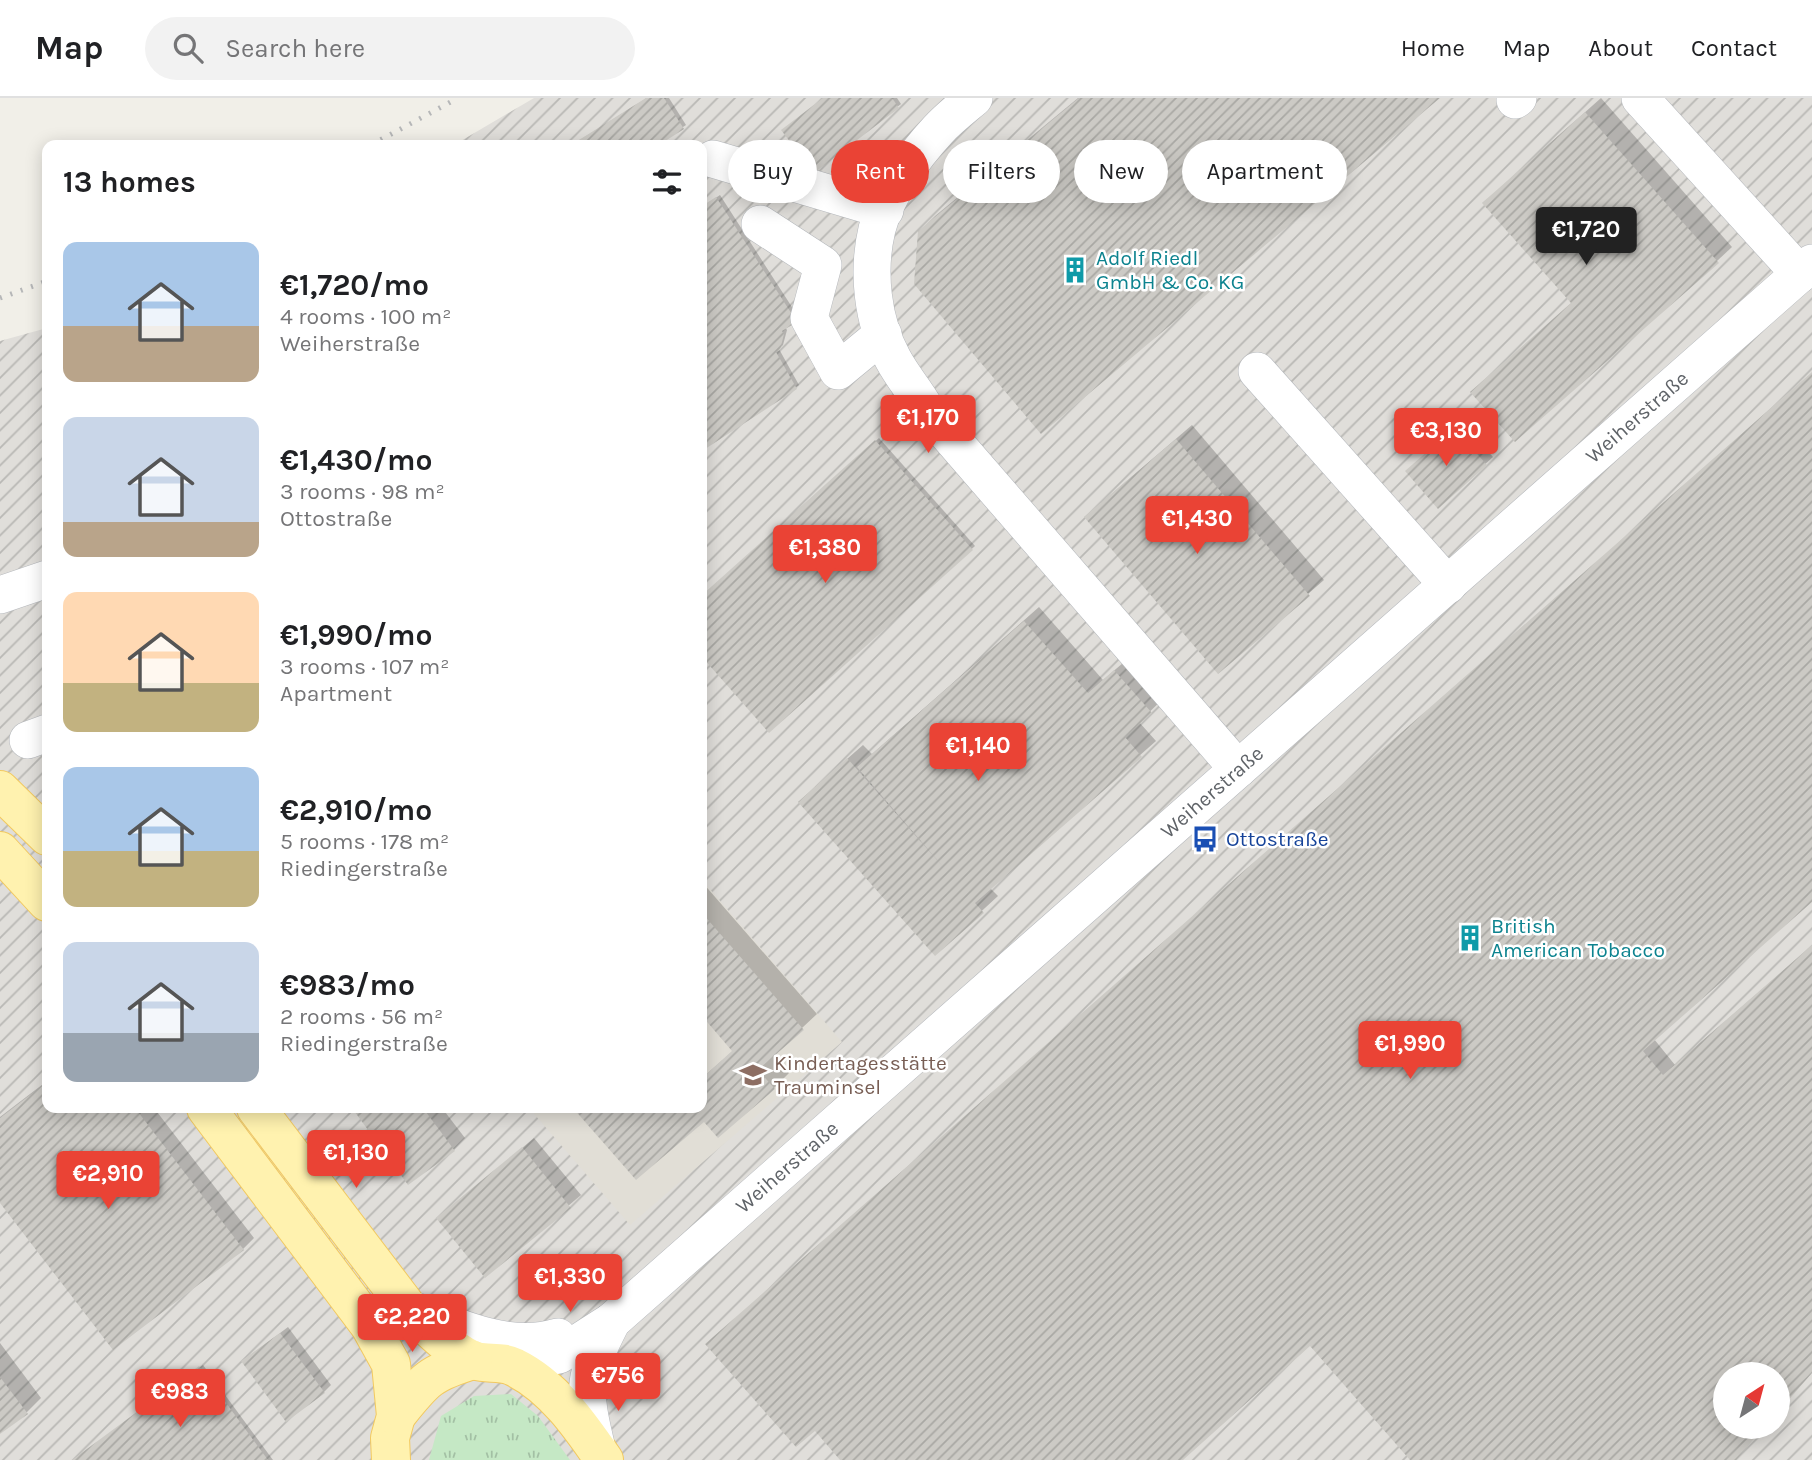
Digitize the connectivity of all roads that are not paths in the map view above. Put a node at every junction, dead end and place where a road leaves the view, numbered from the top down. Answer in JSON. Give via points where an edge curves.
{"nodes":[{"id":1,"x":974,"y":98,"type":"edge"},
{"id":2,"x":1640,"y":98,"type":"edge"},
{"id":3,"x":713,"y":159,"type":"dead end"},
{"id":4,"x":886,"y":210,"type":"junction"},
{"id":5,"x":760,"y":225,"type":"dead end"},
{"id":6,"x":823,"y":265,"type":"junction"},
{"id":7,"x":1806,"y":269,"type":"edge"},
{"id":8,"x":873,"y":271,"type":"junction"},
{"id":9,"x":883,"y":334,"type":"junction"},
{"id":10,"x":1256,"y":371,"type":"dead end"},
{"id":11,"x":42,"y":581,"type":"edge"},
{"id":12,"x":1448,"y":585,"type":"junction"},
{"id":13,"x":0,"y":595,"type":"edge"},
{"id":14,"x":1238,"y":769,"type":"junction"},
{"id":15,"x":0,"y":790,"type":"edge"},
{"id":16,"x":42,"y":831,"type":"edge"},
{"id":17,"x":0,"y":851,"type":"edge"},
{"id":18,"x":42,"y":897,"type":"edge"},
{"id":19,"x":210,"y":1113,"type":"edge"},
{"id":20,"x":260,"y":1113,"type":"edge"},
{"id":21,"x":408,"y":1308,"type":"junction"},
{"id":22,"x":612,"y":1321,"type":"junction"},
{"id":23,"x":473,"y":1360,"type":"junction"},
{"id":24,"x":511,"y":1365,"type":"junction"},
{"id":25,"x":396,"y":1416,"type":"junction"},
{"id":26,"x":600,"y":1455,"type":"edge"},
{"id":27,"x":391,"y":1460,"type":"edge"}],
"edges":[{"from":1,"to":4,"type":"street","via":[[912,163]]},
{"from":2,"to":7,"type":"street"},
{"from":3,"to":4,"type":"street"},
{"from":4,"to":8,"type":"street","via":[[877,228]]},
{"from":5,"to":6,"type":"street"},
{"from":6,"to":8,"type":"street"},
{"from":6,"to":9,"type":"street","via":[[809,318],[838,371]]},
{"from":7,"to":12,"type":"street","name":"Weiherstraße"},
{"from":8,"to":9,"type":"street","via":[[875,309]]},
{"from":9,"to":14,"type":"street","via":[[892,358],[925,408]]},
{"from":10,"to":12,"type":"street"},
{"from":11,"to":13,"type":"street"},
{"from":12,"to":14,"type":"street","name":"Weiherstraße"},
{"from":14,"to":22,"type":"street","name":"Weiherstraße"},
{"from":15,"to":16,"type":"main road"},
{"from":17,"to":18,"type":"main road"},
{"from":19,"to":25,"type":"main road","via":[[370,1326],[391,1364]]},
{"from":20,"to":21,"type":"main road"},
{"from":21,"to":22,"type":"street","via":[[465,1331],[505,1339],[545,1341]]},
{"from":21,"to":23,"type":"main road","via":[[436,1336]]},
{"from":22,"to":24,"type":"street","via":[[559,1356]]},
{"from":22,"to":26,"type":"street","via":[[586,1385]]},
{"from":23,"to":24,"type":"main road"},
{"from":23,"to":25,"type":"main road","via":[[444,1369],[422,1383]]},
{"from":24,"to":26,"type":"main road","via":[[554,1396]]},
{"from":25,"to":27,"type":"main road"}]}
